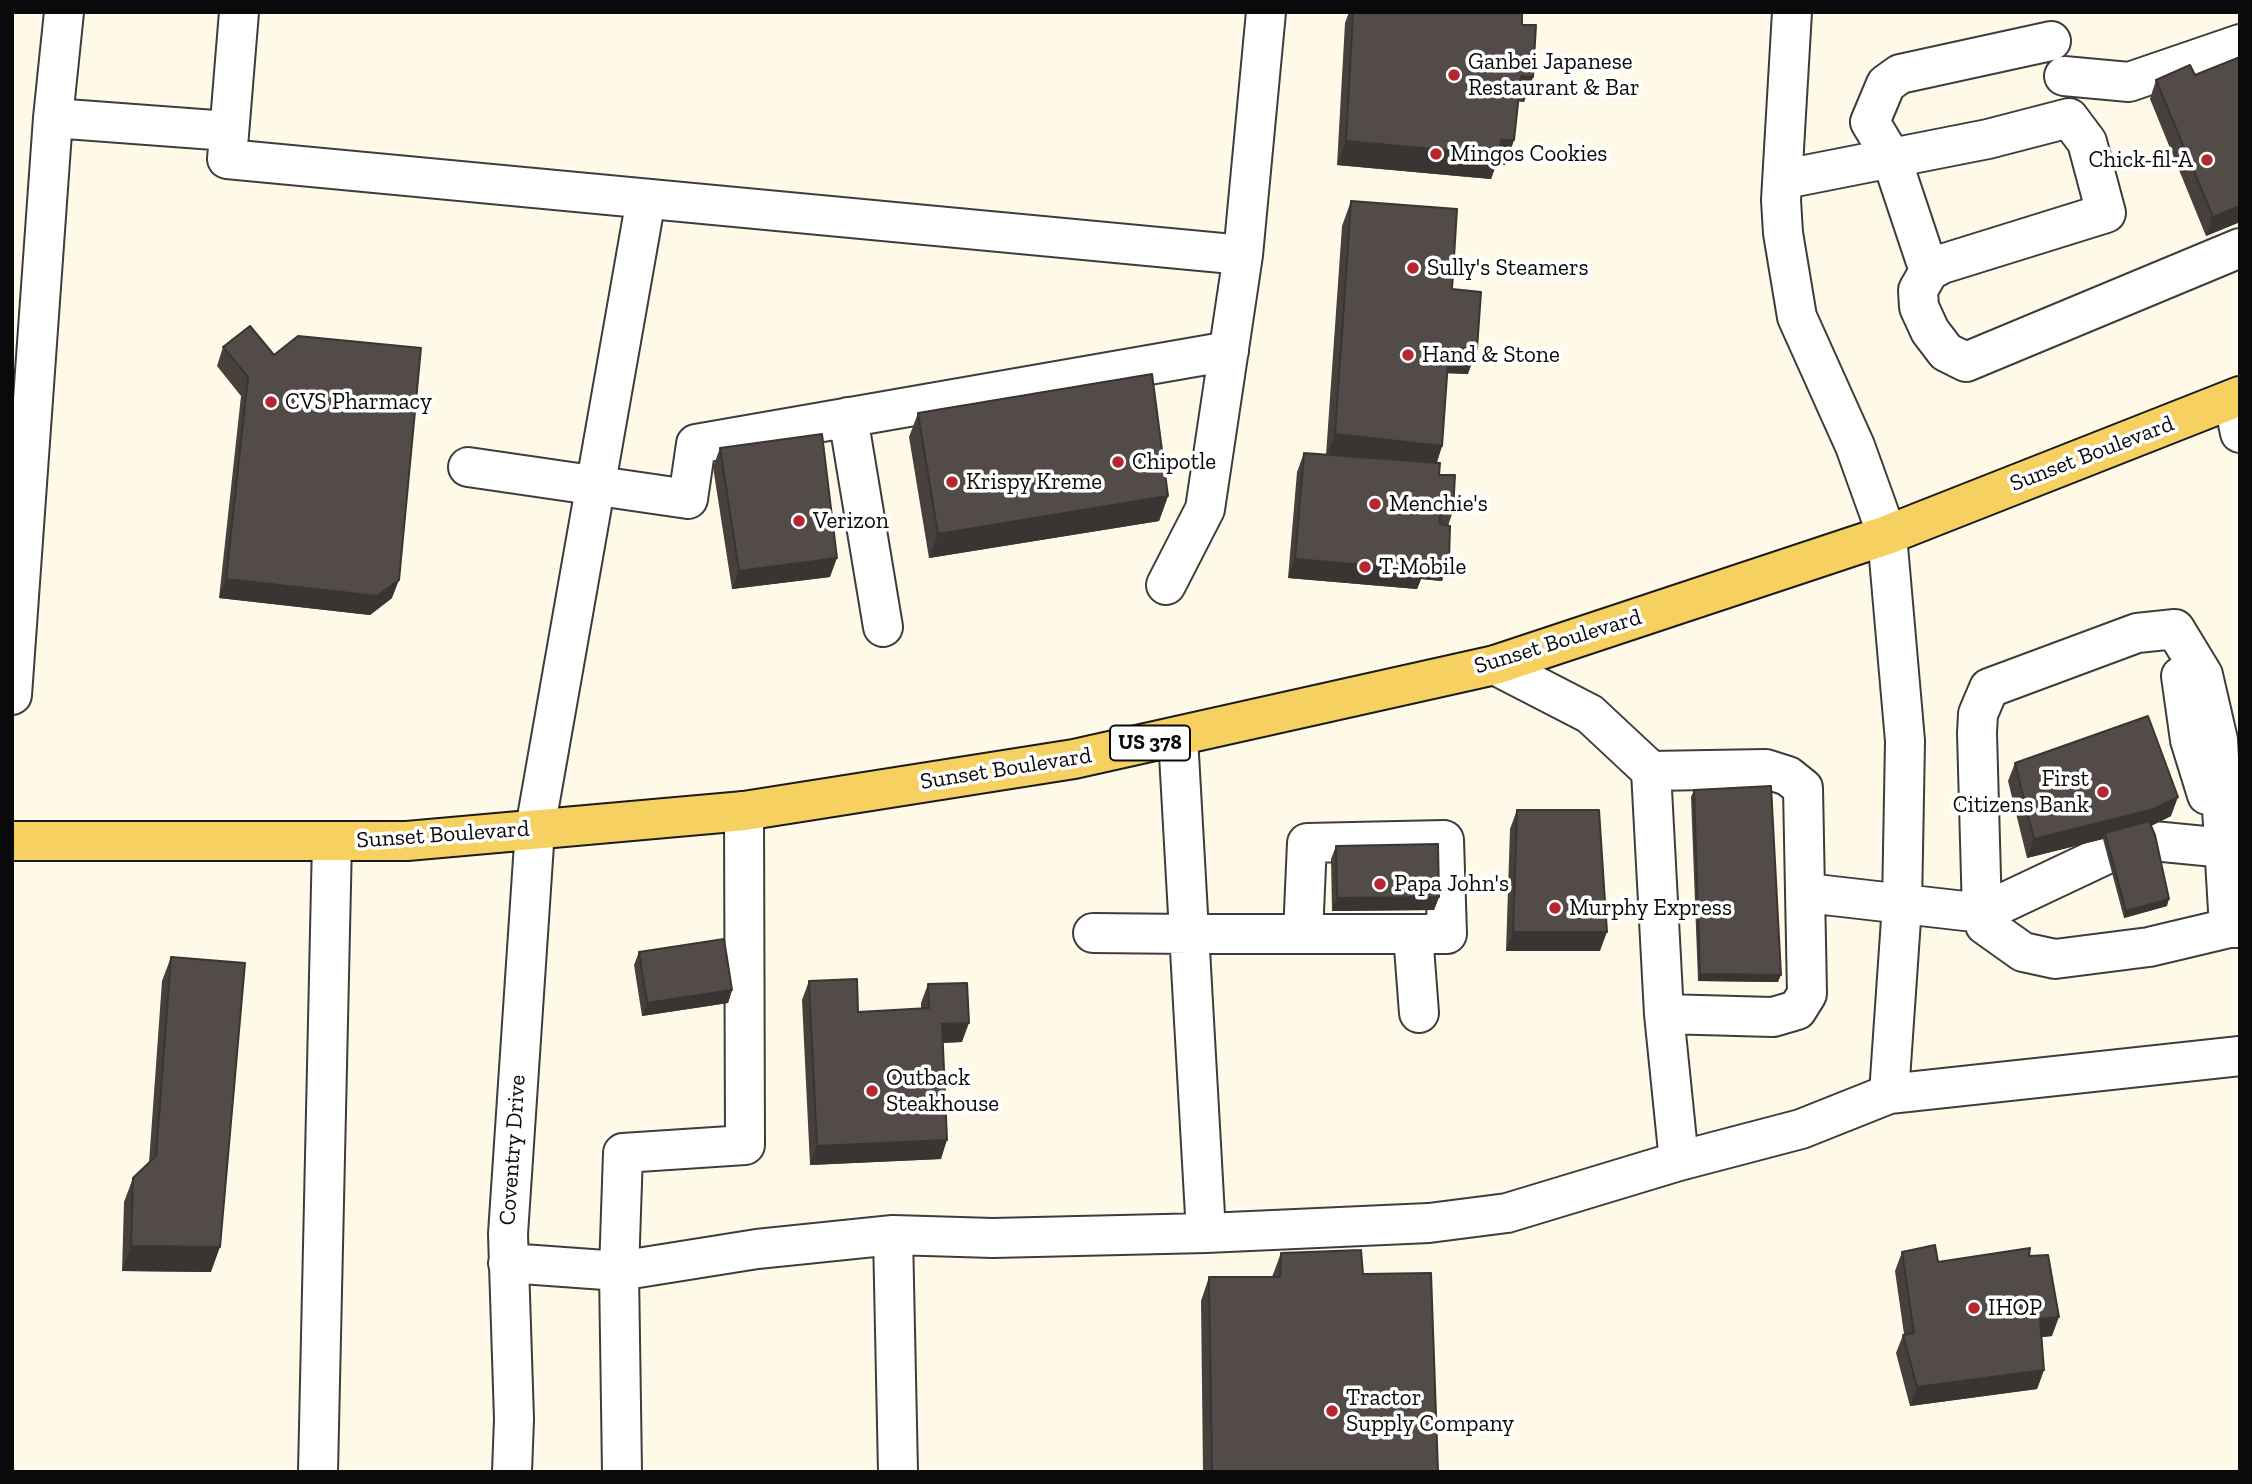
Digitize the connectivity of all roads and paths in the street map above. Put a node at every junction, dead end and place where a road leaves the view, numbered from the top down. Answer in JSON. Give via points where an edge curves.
{"nodes":[{"id":1,"x":64,"y":12,"type":"edge"},
{"id":2,"x":239,"y":12,"type":"edge"},
{"id":3,"x":1266,"y":12,"type":"edge"},
{"id":4,"x":1792,"y":12,"type":"edge"},
{"id":5,"x":2056,"y":27,"type":"edge"},
{"id":6,"x":2240,"y":44,"type":"edge"},
{"id":7,"x":2064,"y":76,"type":"junction"},
{"id":8,"x":53,"y":118,"type":"junction"},
{"id":9,"x":2070,"y":118,"type":"junction"},
{"id":10,"x":229,"y":131,"type":"junction"},
{"id":11,"x":1891,"y":157,"type":"junction"},
{"id":12,"x":1785,"y":178,"type":"junction"},
{"id":13,"x":646,"y":199,"type":"junction"},
{"id":14,"x":2240,"y":248,"type":"edge"},
{"id":15,"x":1243,"y":255,"type":"junction"},
{"id":16,"x":1929,"y":271,"type":"junction"},
{"id":17,"x":1229,"y":351,"type":"junction"},
{"id":18,"x":2238,"y":409,"type":"edge"},
{"id":19,"x":848,"y":417,"type":"junction"},
{"id":20,"x":468,"y":467,"type":"dead end"},
{"id":21,"x":597,"y":483,"type":"junction"},
{"id":22,"x":1887,"y":535,"type":"junction"},
{"id":23,"x":1166,"y":585,"type":"dead end"},
{"id":24,"x":883,"y":627,"type":"dead end"},
{"id":25,"x":1494,"y":665,"type":"junction"},
{"id":26,"x":12,"y":695,"type":"edge"},
{"id":27,"x":1178,"y":737,"type":"junction"},
{"id":28,"x":1651,"y":771,"type":"junction"},
{"id":29,"x":744,"y":811,"type":"junction"},
{"id":30,"x":535,"y":829,"type":"junction"},
{"id":31,"x":12,"y":841,"type":"edge"},
{"id":32,"x":332,"y":841,"type":"junction"},
{"id":33,"x":2225,"y":848,"type":"junction"},
{"id":34,"x":1807,"y":893,"type":"junction"},
{"id":35,"x":1902,"y":905,"type":"junction"},
{"id":36,"x":1982,"y":913,"type":"junction"},
{"id":37,"x":2234,"y":928,"type":"edge"},
{"id":38,"x":1093,"y":933,"type":"dead end"},
{"id":39,"x":1190,"y":934,"type":"junction"},
{"id":40,"x":1303,"y":934,"type":"junction"},
{"id":41,"x":1413,"y":934,"type":"junction"},
{"id":42,"x":1419,"y":1013,"type":"dead end"},
{"id":43,"x":1664,"y":1014,"type":"junction"},
{"id":44,"x":2240,"y":1056,"type":"edge"},
{"id":45,"x":1889,"y":1094,"type":"junction"},
{"id":46,"x":1679,"y":1161,"type":"junction"},
{"id":47,"x":1206,"y":1233,"type":"junction"},
{"id":48,"x":893,"y":1235,"type":"junction"},
{"id":49,"x":508,"y":1263,"type":"junction"},
{"id":50,"x":619,"y":1271,"type":"junction"},
{"id":51,"x":318,"y":1472,"type":"edge"},
{"id":52,"x":512,"y":1472,"type":"edge"},
{"id":53,"x":622,"y":1472,"type":"edge"},
{"id":54,"x":898,"y":1472,"type":"edge"}],
"edges":[{"from":1,"to":8,"type":"street"},
{"from":2,"to":10,"type":"street"},
{"from":3,"to":15,"type":"street"},
{"from":4,"to":12,"type":"street"},
{"from":5,"to":7,"type":"street"},
{"from":5,"to":11,"type":"street","via":[[1900,74],[1886,84],[1870,122]]},
{"from":6,"to":7,"type":"street","via":[[2129,82]]},
{"from":7,"to":9,"type":"street"},
{"from":8,"to":10,"type":"street"},
{"from":8,"to":26,"type":"street"},
{"from":9,"to":11,"type":"street"},
{"from":9,"to":16,"type":"street","via":[[2087,142],[2106,213]]},
{"from":10,"to":13,"type":"street","via":[[227,159]]},
{"from":11,"to":12,"type":"street"},
{"from":11,"to":16,"type":"street"},
{"from":12,"to":22,"type":"street","via":[[1783,233],[1797,317],[1855,446]]},
{"from":13,"to":15,"type":"street"},
{"from":13,"to":21,"type":"street","name":"Coventry Drive"},
{"from":14,"to":16,"type":"street","via":[[1966,362],[1947,352],[1919,307],[1918,290]]},
{"from":15,"to":17,"type":"street"},
{"from":17,"to":19,"type":"street"},
{"from":17,"to":23,"type":"street","via":[[1205,509]]},
{"from":18,"to":22,"type":"main road","name":"Sunset Boulevard","number":"US 378"},
{"from":19,"to":21,"type":"street","via":[[696,444],[688,499]]},
{"from":19,"to":24,"type":"street"},
{"from":20,"to":21,"type":"street"},
{"from":21,"to":30,"type":"street","name":"Coventry Drive"},
{"from":22,"to":25,"type":"main road","name":"Sunset Boulevard","number":"US 378"},
{"from":22,"to":35,"type":"street","via":[[1905,741]]},
{"from":25,"to":27,"type":"main road","name":"Sunset Boulevard","number":"US 378"},
{"from":25,"to":28,"type":"street","via":[[1590,714]]},
{"from":27,"to":29,"type":"main road","name":"Sunset Boulevard","number":"US 378","via":[[1074,760]]},
{"from":27,"to":39,"type":"street"},
{"from":28,"to":34,"type":"street","via":[[1766,769],[1788,776],[1803,788]]},
{"from":28,"to":43,"type":"street"},
{"from":29,"to":30,"type":"main road","name":"Sunset Boulevard","number":"US 378"},
{"from":29,"to":50,"type":"street","via":[[745,1145],[623,1153]]},
{"from":30,"to":32,"type":"main road","name":"Sunset Boulevard","number":"US 378","via":[[407,841]]},
{"from":30,"to":49,"type":"street","name":"Coventry Drive","via":[[509,1186]]},
{"from":31,"to":32,"type":"main road","name":"Sunset Boulevard","number":"US 378"},
{"from":32,"to":51,"type":"street"},
{"from":33,"to":36,"type":"street"},
{"from":33,"to":36,"type":"street","via":[[2218,740],[2203,675],[2175,629],[2137,633],[1989,688],[1977,733]]},
{"from":33,"to":37,"type":"street"},
{"from":34,"to":35,"type":"street"},
{"from":34,"to":43,"type":"street","via":[[1807,994],[1797,1010],[1773,1017]]},
{"from":35,"to":36,"type":"street"},
{"from":35,"to":45,"type":"street"},
{"from":36,"to":37,"type":"street","via":[[1986,925],[2023,952],[2055,959],[2149,947]]},
{"from":38,"to":39,"type":"street"},
{"from":39,"to":40,"type":"street"},
{"from":39,"to":47,"type":"street"},
{"from":40,"to":41,"type":"street"},
{"from":40,"to":41,"type":"street","via":[[1307,844],[1444,839],[1447,934]]},
{"from":41,"to":42,"type":"street"},
{"from":43,"to":46,"type":"street"},
{"from":44,"to":45,"type":"street"},
{"from":45,"to":46,"type":"street","via":[[1801,1129]]},
{"from":46,"to":47,"type":"street","via":[[1507,1213],[1429,1223]]},
{"from":47,"to":48,"type":"street","via":[[993,1238]]},
{"from":48,"to":50,"type":"street","via":[[757,1249]]},
{"from":48,"to":54,"type":"street"},
{"from":49,"to":50,"type":"street"},
{"from":49,"to":52,"type":"street","name":"Coventry Drive"},
{"from":50,"to":53,"type":"street"}]}
